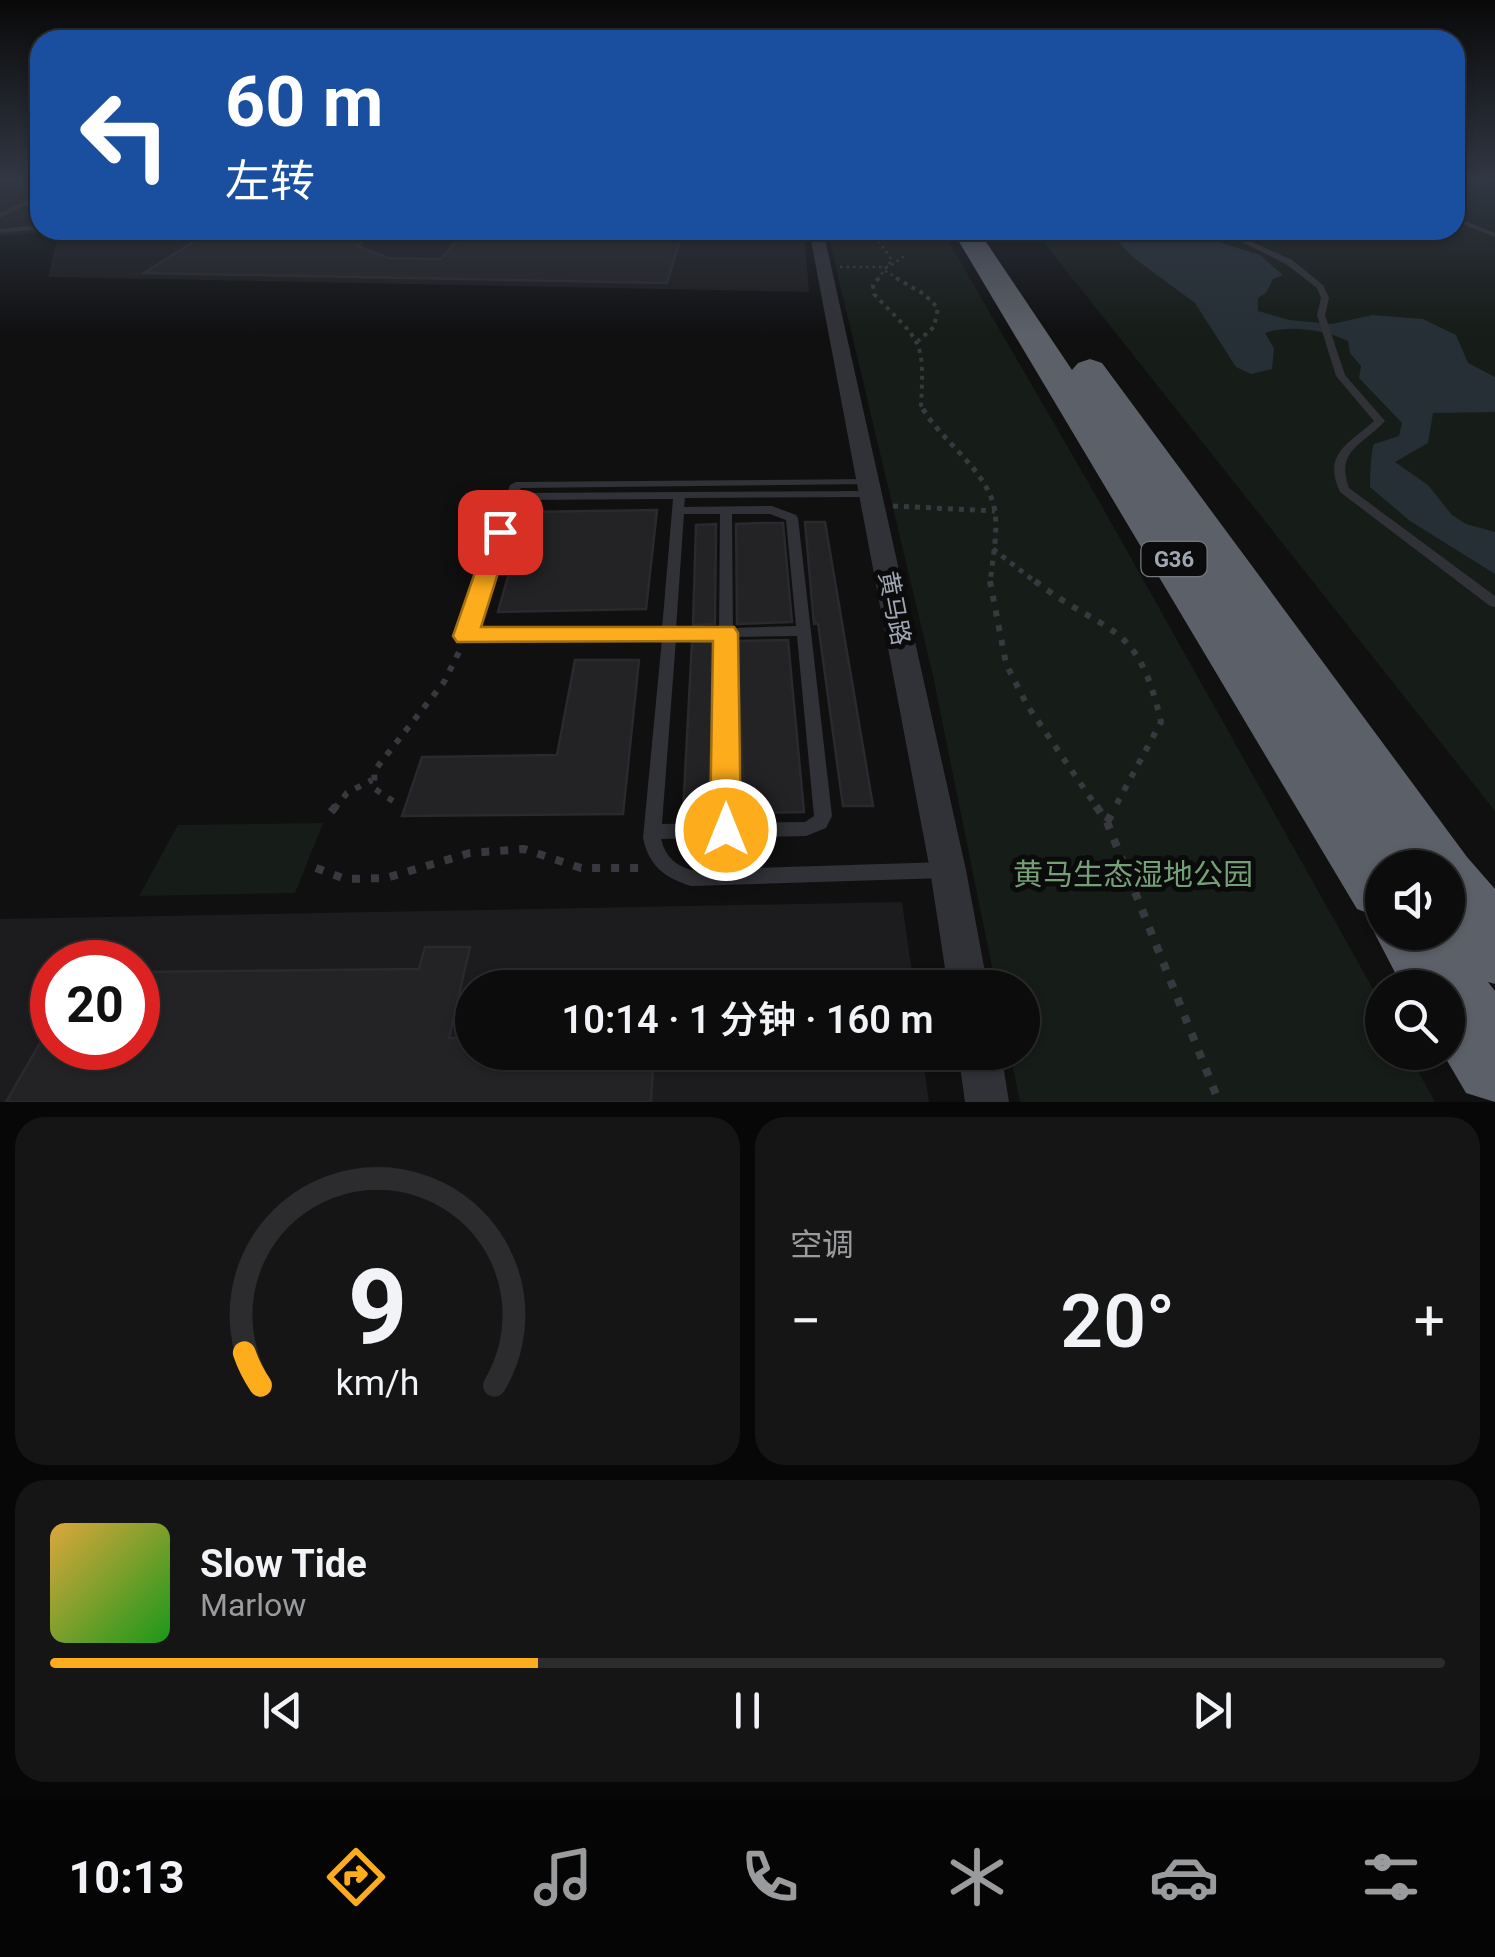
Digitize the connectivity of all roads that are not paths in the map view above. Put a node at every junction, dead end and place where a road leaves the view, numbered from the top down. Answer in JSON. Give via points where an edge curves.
{"nodes":[{"id":1,"x":818,"y":240,"type":"edge"},
{"id":2,"x":971,"y":240,"type":"edge"},
{"id":3,"x":999,"y":240,"type":"edge"},
{"id":4,"x":1242,"y":240,"type":"edge"},
{"id":5,"x":878,"y":494,"type":"junction"},
{"id":6,"x":512,"y":497,"type":"junction"},
{"id":7,"x":679,"y":503,"type":"junction"},
{"id":8,"x":726,"y":510,"type":"junction"},
{"id":9,"x":1495,"y":603,"type":"edge"},
{"id":10,"x":801,"y":631,"type":"junction"},
{"id":11,"x":726,"y":633,"type":"junction"},
{"id":12,"x":669,"y":634,"type":"junction"},
{"id":13,"x":726,"y":830,"type":"junction"},
{"id":14,"x":653,"y":832,"type":"junction"},
{"id":15,"x":1425,"y":850,"type":"edge"},
{"id":16,"x":1365,"y":860,"type":"edge"},
{"id":17,"x":948,"y":870,"type":"junction"},
{"id":18,"x":1465,"y":906,"type":"edge"},
{"id":19,"x":1495,"y":949,"type":"edge"},
{"id":20,"x":965,"y":970,"type":"edge"},
{"id":21,"x":1465,"y":1016,"type":"edge"},
{"id":22,"x":1495,"y":1064,"type":"edge"},
{"id":23,"x":982,"y":1070,"type":"edge"},
{"id":24,"x":987,"y":1102,"type":"edge"}],
"edges":[{"from":1,"to":5,"type":"street","name":"黄马路"},
{"from":2,"to":16,"type":"highway","number":"G36"},
{"from":3,"to":15,"type":"highway","number":"G36"},
{"from":4,"to":9,"type":"lane","via":[[1289,262],[1320,288],[1321,315],[1342,376],[1380,420],[1347,446],[1339,470],[1344,490]]},
{"from":5,"to":6,"type":"lane","via":[[516,485]]},
{"from":5,"to":7,"type":"lane"},
{"from":5,"to":17,"type":"street","name":"黄马路"},
{"from":6,"to":7,"type":"lane"},
{"from":6,"to":12,"type":"lane","via":[[466,636]]},
{"from":7,"to":8,"type":"lane"},
{"from":7,"to":12,"type":"lane"},
{"from":8,"to":10,"type":"lane","via":[[778,510],[792,518]]},
{"from":8,"to":11,"type":"lane"},
{"from":10,"to":11,"type":"lane"},
{"from":10,"to":13,"type":"lane","via":[[823,816],[806,829]]},
{"from":11,"to":12,"type":"lane"},
{"from":11,"to":13,"type":"lane"},
{"from":12,"to":14,"type":"lane"},
{"from":13,"to":14,"type":"lane"},
{"from":14,"to":17,"type":"lane","via":[[666,868],[691,878]]},
{"from":17,"to":20,"type":"street","name":"黄马路"},
{"from":18,"to":19,"type":"highway"},
{"from":21,"to":22,"type":"highway"},
{"from":23,"to":24,"type":"street"}]}
